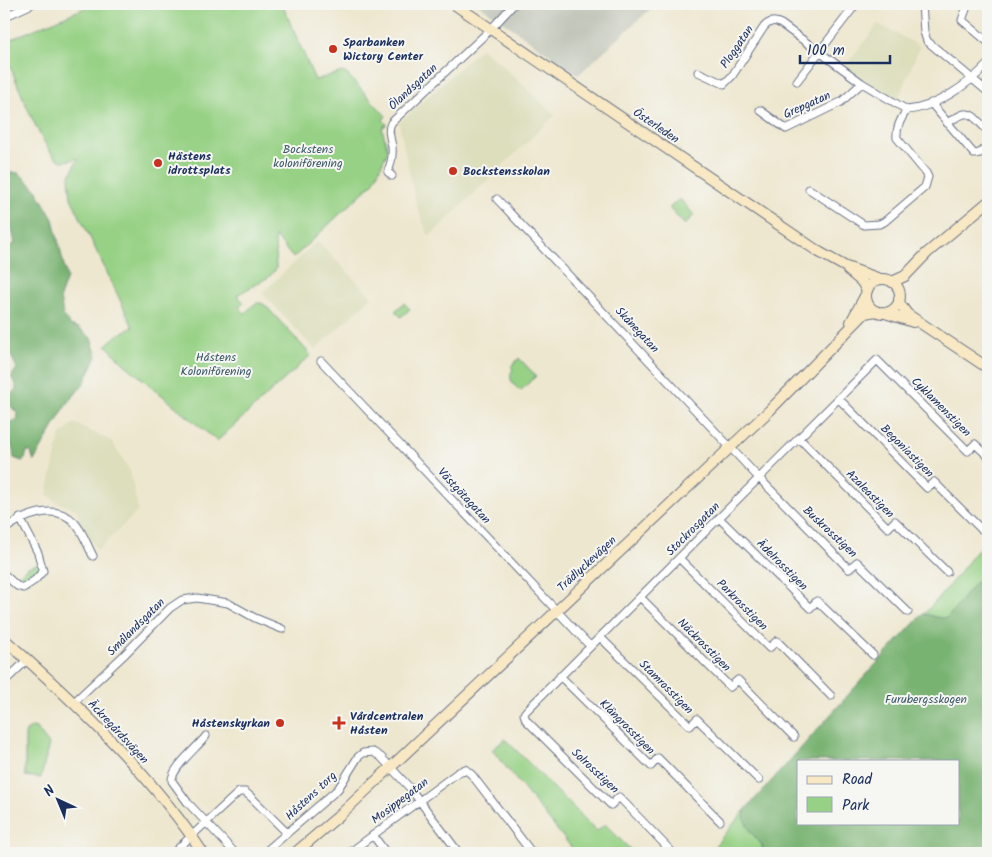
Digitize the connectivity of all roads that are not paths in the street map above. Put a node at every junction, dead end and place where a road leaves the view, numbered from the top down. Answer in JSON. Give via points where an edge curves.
{"nodes":[{"id":1,"x":32,"y":4,"type":"edge"},
{"id":2,"x":454,"y":4,"type":"edge"},
{"id":3,"x":514,"y":4,"type":"edge"},
{"id":4,"x":922,"y":4,"type":"edge"},
{"id":5,"x":968,"y":4,"type":"edge"},
{"id":6,"x":853,"y":8,"type":"dead end"},
{"id":7,"x":4,"y":17,"type":"edge"},
{"id":8,"x":491,"y":29,"type":"junction"},
{"id":9,"x":988,"y":42,"type":"edge"},
{"id":10,"x":819,"y":52,"type":"junction"},
{"id":11,"x":988,"y":64,"type":"edge"},
{"id":12,"x":698,"y":72,"type":"dead end"},
{"id":13,"x":973,"y":79,"type":"junction"},
{"id":14,"x":797,"y":81,"type":"dead end"},
{"id":15,"x":862,"y":83,"type":"junction"},
{"id":16,"x":988,"y":92,"type":"edge"},
{"id":17,"x":931,"y":103,"type":"junction"},
{"id":18,"x":760,"y":110,"type":"dead end"},
{"id":19,"x":907,"y":110,"type":"junction"},
{"id":20,"x":947,"y":123,"type":"junction"},
{"id":21,"x":988,"y":131,"type":"edge"},
{"id":22,"x":988,"y":146,"type":"edge"},
{"id":23,"x":392,"y":176,"type":"dead end"},
{"id":24,"x":809,"y":189,"type":"dead end"},
{"id":25,"x":497,"y":199,"type":"dead end"},
{"id":26,"x":988,"y":202,"type":"edge"},
{"id":27,"x":936,"y":246,"type":"junction"},
{"id":28,"x":846,"y":267,"type":"junction"},
{"id":29,"x":880,"y":279,"type":"junction"},
{"id":30,"x":892,"y":282,"type":"junction"},
{"id":31,"x":866,"y":292,"type":"junction"},
{"id":32,"x":899,"y":297,"type":"junction"},
{"id":33,"x":879,"y":312,"type":"junction"},
{"id":34,"x":922,"y":324,"type":"junction"},
{"id":35,"x":848,"y":330,"type":"junction"},
{"id":36,"x":878,"y":360,"type":"joint"},
{"id":37,"x":321,"y":361,"type":"dead end"},
{"id":38,"x":988,"y":368,"type":"edge"},
{"id":39,"x":838,"y":399,"type":"junction"},
{"id":40,"x":799,"y":438,"type":"junction"},
{"id":41,"x":731,"y":446,"type":"junction"},
{"id":42,"x":988,"y":456,"type":"edge"},
{"id":43,"x":759,"y":478,"type":"junction"},
{"id":44,"x":20,"y":518,"type":"junction"},
{"id":45,"x":719,"y":518,"type":"junction"},
{"id":46,"x":981,"y":529,"type":"dead end"},
{"id":47,"x":4,"y":530,"type":"edge"},
{"id":48,"x":93,"y":556,"type":"dead end"},
{"id":49,"x":679,"y":558,"type":"junction"},
{"id":50,"x":947,"y":572,"type":"dead end"},
{"id":51,"x":4,"y":574,"type":"edge"},
{"id":52,"x":640,"y":597,"type":"junction"},
{"id":53,"x":557,"y":610,"type":"junction"},
{"id":54,"x":908,"y":612,"type":"dead end"},
{"id":55,"x":282,"y":629,"type":"dead end"},
{"id":56,"x":600,"y":636,"type":"junction"},
{"id":57,"x":4,"y":639,"type":"edge"},
{"id":58,"x":590,"y":646,"type":"junction"},
{"id":59,"x":873,"y":656,"type":"dead end"},
{"id":60,"x":27,"y":660,"type":"junction"},
{"id":61,"x":560,"y":676,"type":"junction"},
{"id":62,"x":4,"y":682,"type":"edge"},
{"id":63,"x":831,"y":696,"type":"dead end"},
{"id":64,"x":73,"y":703,"type":"junction"},
{"id":65,"x":524,"y":714,"type":"joint"},
{"id":66,"x":206,"y":736,"type":"dead end"},
{"id":67,"x":794,"y":737,"type":"dead end"},
{"id":68,"x":390,"y":767,"type":"junction"},
{"id":69,"x":759,"y":780,"type":"dead end"},
{"id":70,"x":419,"y":801,"type":"junction"},
{"id":71,"x":341,"y":814,"type":"junction"},
{"id":72,"x":720,"y":821,"type":"dead end"},
{"id":73,"x":206,"y":824,"type":"junction"},
{"id":74,"x":287,"y":833,"type":"junction"},
{"id":75,"x":373,"y":835,"type":"junction"},
{"id":76,"x":192,"y":837,"type":"junction"},
{"id":77,"x":173,"y":853,"type":"edge"},
{"id":78,"x":203,"y":853,"type":"edge"},
{"id":79,"x":235,"y":853,"type":"edge"},
{"id":80,"x":264,"y":853,"type":"edge"},
{"id":81,"x":295,"y":853,"type":"edge"},
{"id":82,"x":304,"y":853,"type":"edge"},
{"id":83,"x":350,"y":853,"type":"edge"},
{"id":84,"x":386,"y":853,"type":"edge"},
{"id":85,"x":459,"y":853,"type":"edge"},
{"id":86,"x":532,"y":853,"type":"edge"},
{"id":87,"x":673,"y":853,"type":"edge"}],
"edges":[{"from":1,"to":7,"type":"street"},
{"from":2,"to":8,"type":"street","name":"Österleden"},
{"from":3,"to":8,"type":"street","name":"Ölandsgatan"},
{"from":4,"to":13,"type":"street","via":[[927,41]]},
{"from":5,"to":9,"type":"street","via":[[962,20]]},
{"from":6,"to":10,"type":"street"},
{"from":8,"to":23,"type":"street","name":"Ölandsgatan","via":[[391,123],[388,130],[392,160],[388,172]]},
{"from":8,"to":28,"type":"street","name":"Österleden","via":[[819,252]]},
{"from":10,"to":12,"type":"street","name":"Ploggatan","via":[[774,22],[764,27],[724,84]]},
{"from":10,"to":14,"type":"street"},
{"from":10,"to":15,"type":"street","name":"Ploggatan"},
{"from":11,"to":13,"type":"street"},
{"from":13,"to":16,"type":"street"},
{"from":13,"to":17,"type":"street"},
{"from":15,"to":18,"type":"street","name":"Grepgatan","via":[[841,102],[786,129]]},
{"from":15,"to":19,"type":"street","name":"Ploggatan"},
{"from":17,"to":19,"type":"street"},
{"from":17,"to":20,"type":"street"},
{"from":19,"to":24,"type":"street","via":[[897,138],[926,173],[928,182],[884,222],[864,225]]},
{"from":20,"to":21,"type":"street","via":[[967,113]]},
{"from":20,"to":22,"type":"street","via":[[974,154]]},
{"from":25,"to":41,"type":"street","name":"Skånegatan"},
{"from":26,"to":27,"type":"street","name":"Trädlyckevägen"},
{"from":27,"to":30,"type":"street","name":"Trädlyckevägen","via":[[905,276]]},
{"from":27,"to":32,"type":"street","name":"Trädlyckevägen"},
{"from":28,"to":29,"type":"street","name":"Österleden"},
{"from":28,"to":31,"type":"street","name":"Österleden","via":[[862,282]]},
{"from":29,"to":30,"type":"street"},
{"from":29,"to":31,"type":"street","name":"Trädlyckevägen","via":[[873,282]]},
{"from":30,"to":32,"type":"street"},
{"from":31,"to":33,"type":"street","via":[[868,303]]},
{"from":31,"to":35,"type":"street","name":"Trädlyckevägen"},
{"from":32,"to":33,"type":"street","name":"Trädlyckevägen","via":[[893,309]]},
{"from":32,"to":34,"type":"street","via":[[902,309]]},
{"from":33,"to":34,"type":"street"},
{"from":33,"to":35,"type":"street","name":"Trädlyckevägen","via":[[864,314]]},
{"from":34,"to":38,"type":"street"},
{"from":35,"to":41,"type":"street","name":"Trädlyckevägen"},
{"from":36,"to":39,"type":"street","name":"Stockrosgatan"},
{"from":36,"to":42,"type":"street","name":"Cyklamenstigen","via":[[968,450],[975,444]]},
{"from":37,"to":53,"type":"street","name":"Västgötagatan"},
{"from":39,"to":40,"type":"street","name":"Stockrosgatan"},
{"from":39,"to":46,"type":"street","name":"Begoniastigen","via":[[927,488],[934,482]]},
{"from":40,"to":43,"type":"street","name":"Stockrosgatan"},
{"from":40,"to":50,"type":"street","name":"Azaleastigen","via":[[888,528],[895,521]]},
{"from":41,"to":43,"type":"street","name":"Skånegatan"},
{"from":41,"to":53,"type":"street","name":"Trädlyckevägen"},
{"from":43,"to":45,"type":"street","name":"Stockrosgatan"},
{"from":43,"to":54,"type":"street","name":"Buskrosstigen","via":[[849,569],[857,562]]},
{"from":44,"to":47,"type":"street"},
{"from":44,"to":48,"type":"street","via":[[44,512],[67,516],[77,526]]},
{"from":44,"to":51,"type":"street","via":[[38,553],[43,571],[31,585],[23,588]]},
{"from":45,"to":49,"type":"street","name":"Stockrosgatan"},
{"from":45,"to":59,"type":"street","name":"Ädelrosstigen","via":[[810,608],[817,601]]},
{"from":49,"to":52,"type":"street","name":"Stockrosgatan"},
{"from":49,"to":63,"type":"street","name":"Parkrosstigen","via":[[769,648],[777,641]]},
{"from":52,"to":56,"type":"street","name":"Stockrosgatan"},
{"from":52,"to":67,"type":"street","name":"Näckrosstigen","via":[[730,687],[738,680]]},
{"from":53,"to":58,"type":"street","name":"Västgötagatan"},
{"from":53,"to":68,"type":"street","name":"Trädlyckevägen"},
{"from":55,"to":64,"type":"street","name":"Smålandsgatan","via":[[228,603],[197,598],[182,600]]},
{"from":56,"to":58,"type":"street","name":"Stockrosgatan"},
{"from":56,"to":69,"type":"street","name":"Stamrosstigen","via":[[690,726],[697,719]]},
{"from":57,"to":60,"type":"street","name":"Äckregårdsvägen"},
{"from":58,"to":61,"type":"street","name":"Stockrosgatan"},
{"from":60,"to":62,"type":"street"},
{"from":60,"to":64,"type":"street","name":"Äckregårdsvägen"},
{"from":61,"to":65,"type":"street","name":"Stockrosgatan"},
{"from":61,"to":72,"type":"street","name":"Klängrosstigen","via":[[651,766],[658,758]]},
{"from":64,"to":76,"type":"street","name":"Äckregårdsvägen","via":[[140,774]]},
{"from":65,"to":87,"type":"street","name":"Solrosstigen","via":[[526,720],[611,805],[619,797]]},
{"from":66,"to":73,"type":"street","via":[[172,777],[177,790]]},
{"from":68,"to":70,"type":"street","name":"Håstens torg"},
{"from":68,"to":71,"type":"street","name":"Trädlyckevägen"},
{"from":68,"to":74,"type":"street","name":"Håstens torg","via":[[373,752],[363,753],[338,789]]},
{"from":70,"to":75,"type":"street","name":"Mosippegatan"},
{"from":70,"to":85,"type":"street","name":"Håstens torg"},
{"from":70,"to":86,"type":"street","name":"Mosippegatan","via":[[465,769]]},
{"from":71,"to":81,"type":"street","name":"Trädlyckevägen"},
{"from":71,"to":82,"type":"street","name":"Trädlyckevägen"},
{"from":73,"to":74,"type":"street","name":"Håstens torg","via":[[237,793],[242,792],[264,808]]},
{"from":73,"to":76,"type":"street","name":"Håstens torg"},
{"from":73,"to":79,"type":"street"},
{"from":74,"to":80,"type":"street","name":"Håstens torg"},
{"from":75,"to":83,"type":"street","name":"Mosippegatan"},
{"from":75,"to":84,"type":"street"},
{"from":76,"to":77,"type":"street","name":"Håstens torg"},
{"from":76,"to":78,"type":"street","name":"Äckregårdsvägen"}]}
